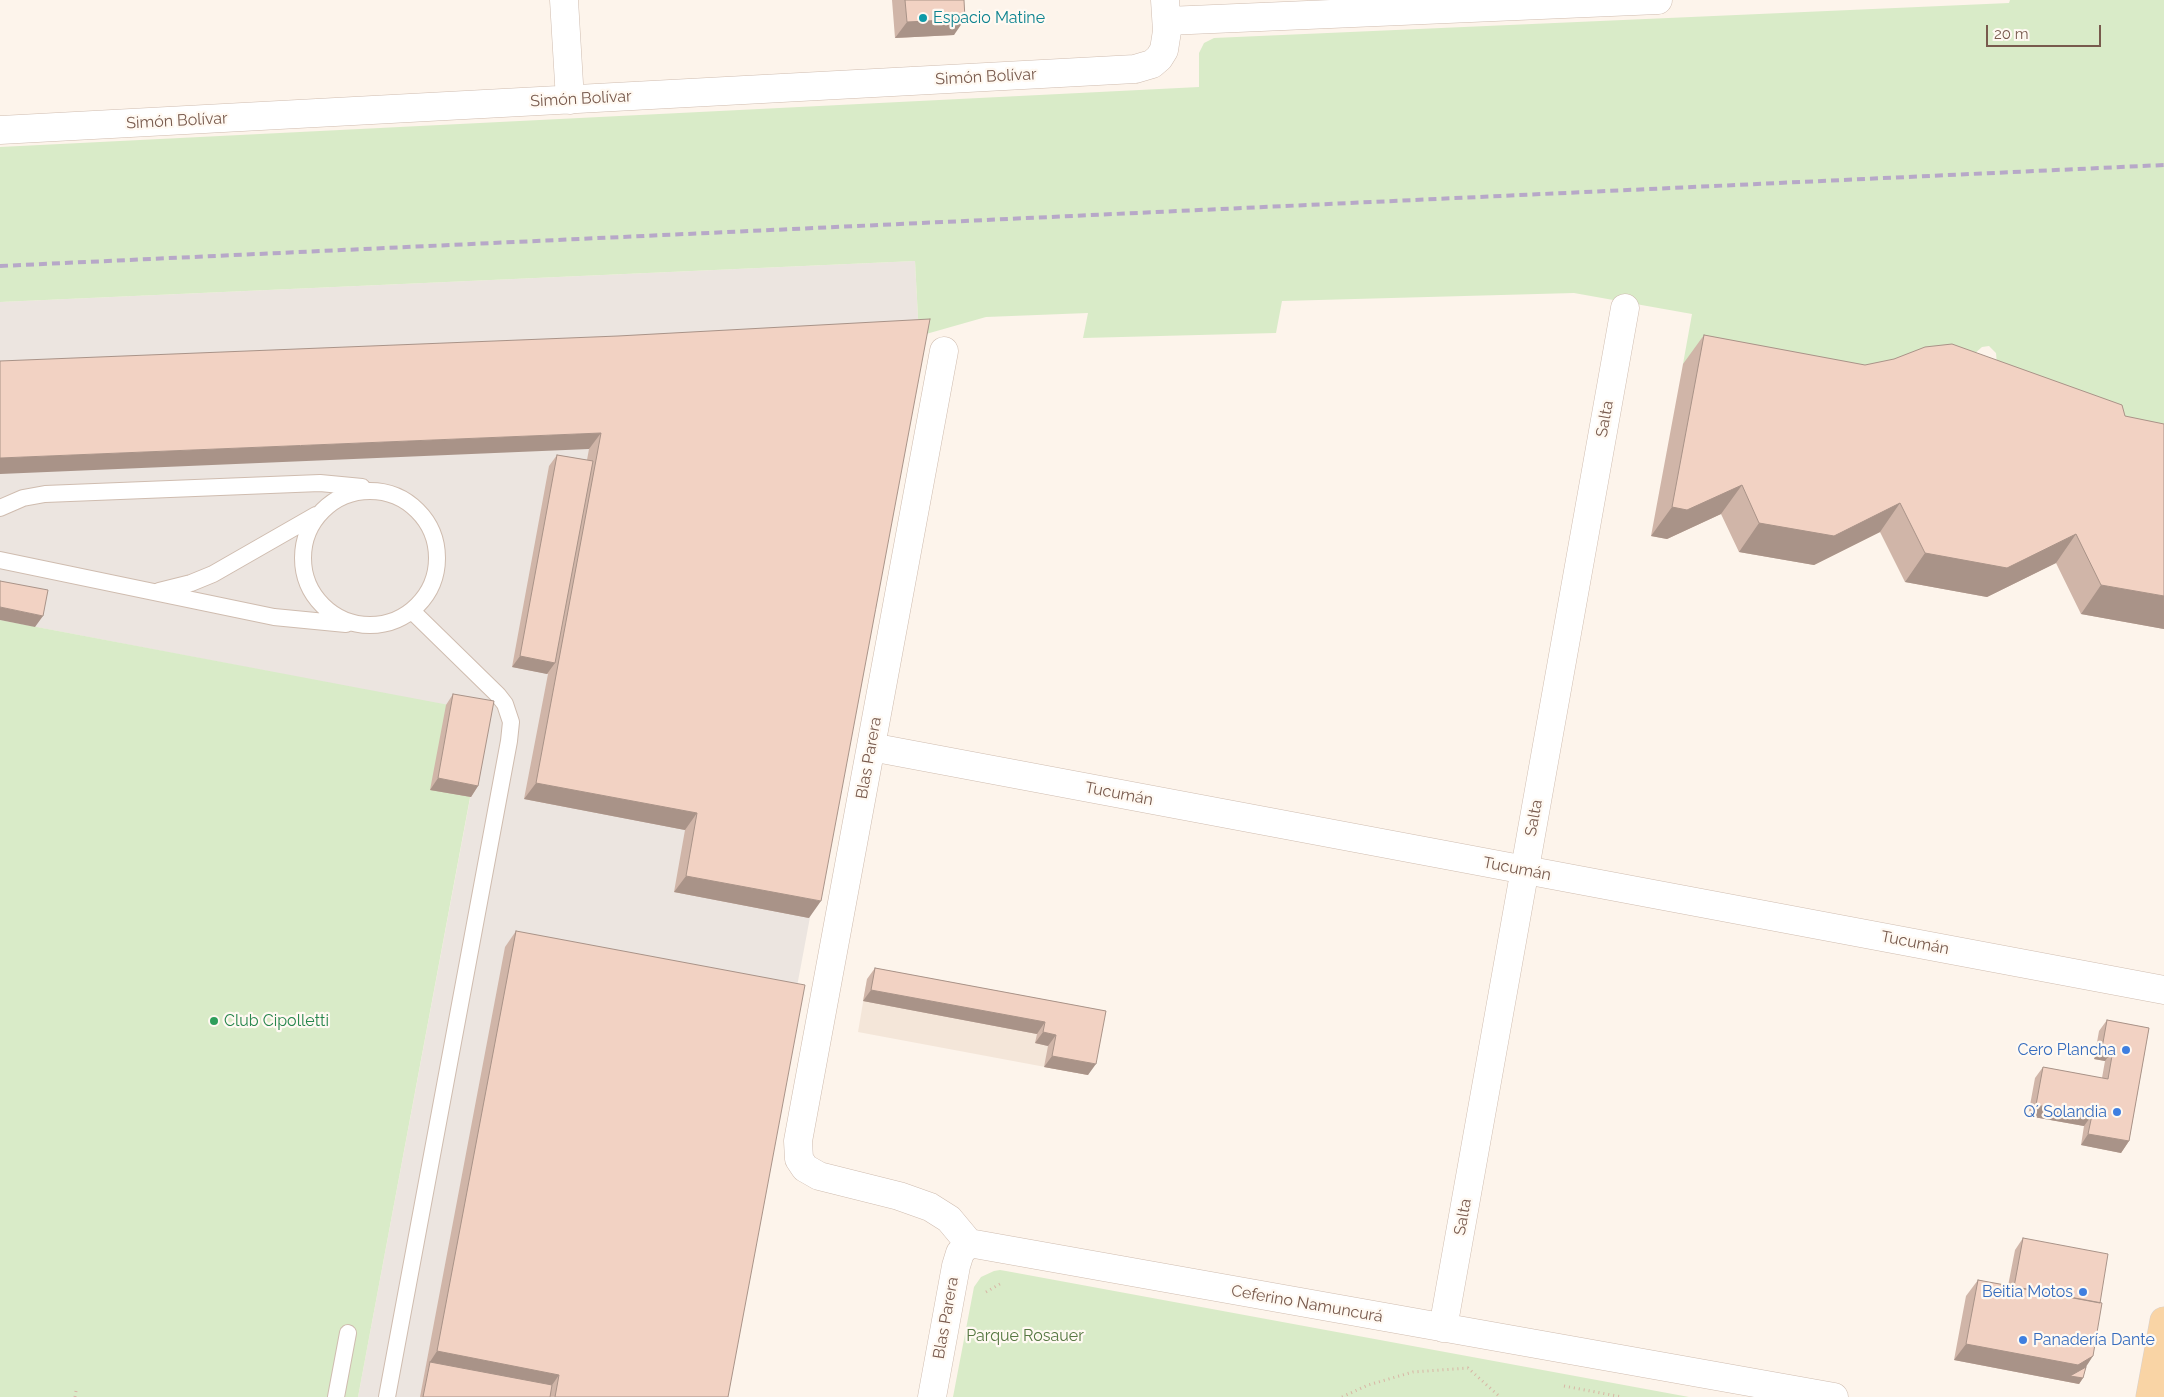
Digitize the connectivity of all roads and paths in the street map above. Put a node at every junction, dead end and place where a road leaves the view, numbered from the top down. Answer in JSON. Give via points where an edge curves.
{"nodes":[{"id":1,"x":564,"y":0,"type":"edge"},
{"id":2,"x":1658,"y":0,"type":"edge"},
{"id":3,"x":1166,"y":11,"type":"edge"},
{"id":4,"x":570,"y":100,"type":"junction"},
{"id":5,"x":0,"y":130,"type":"edge"},
{"id":6,"x":1625,"y":308,"type":"dead end"},
{"id":7,"x":944,"y":351,"type":"dead end"},
{"id":8,"x":377,"y":490,"type":"junction"},
{"id":9,"x":0,"y":508,"type":"edge"},
{"id":10,"x":319,"y":514,"type":"junction"},
{"id":11,"x":0,"y":560,"type":"edge"},
{"id":12,"x":154,"y":592,"type":"junction"},
{"id":13,"x":412,"y":610,"type":"junction"},
{"id":14,"x":367,"y":625,"type":"junction"},
{"id":15,"x":871,"y":747,"type":"junction"},
{"id":16,"x":1524,"y":870,"type":"junction"},
{"id":17,"x":2164,"y":990,"type":"edge"},
{"id":18,"x":969,"y":1243,"type":"junction"},
{"id":19,"x":1004,"y":1282,"type":"dead end"},
{"id":20,"x":979,"y":1296,"type":"dead end"},
{"id":21,"x":2164,"y":1321,"type":"edge"},
{"id":22,"x":1443,"y":1328,"type":"junction"},
{"id":23,"x":348,"y":1333,"type":"dead end"},
{"id":24,"x":1449,"y":1365,"type":"dead end"},
{"id":25,"x":1468,"y":1368,"type":"junction"},
{"id":26,"x":1478,"y":1370,"type":"dead end"},
{"id":27,"x":1554,"y":1384,"type":"dead end"},
{"id":28,"x":76,"y":1391,"type":"dead end"},
{"id":29,"x":75,"y":1397,"type":"edge"},
{"id":30,"x":336,"y":1397,"type":"edge"},
{"id":31,"x":387,"y":1397,"type":"edge"},
{"id":32,"x":932,"y":1397,"type":"edge"},
{"id":33,"x":1342,"y":1397,"type":"edge"},
{"id":34,"x":1500,"y":1397,"type":"edge"},
{"id":35,"x":1622,"y":1397,"type":"edge"},
{"id":36,"x":1834,"y":1397,"type":"edge"},
{"id":37,"x":2150,"y":1397,"type":"edge"}],
"edges":[{"from":1,"to":4,"type":"street"},
{"from":2,"to":3,"type":"street"},
{"from":3,"to":4,"type":"street","name":"Simón Bolívar","via":[[1166,41],[1159,58],[1152,64],[1135,69]]},
{"from":4,"to":5,"type":"street","name":"Simón Bolívar"},
{"from":6,"to":16,"type":"street","name":"Salta"},
{"from":7,"to":15,"type":"street","name":"Blas Parera"},
{"from":8,"to":9,"type":"lane","via":[[320,483],[45,494],[23,498]]},
{"from":8,"to":10,"type":"lane","via":[[345,495]]},
{"from":8,"to":13,"type":"lane","via":[[400,497],[419,511],[435,539],[438,554],[432,586]]},
{"from":10,"to":12,"type":"lane","via":[[212,574],[192,583]]},
{"from":10,"to":14,"type":"lane","via":[[304,543],[305,577],[311,592],[335,616]]},
{"from":11,"to":12,"type":"lane"},
{"from":12,"to":14,"type":"lane","via":[[289,620]]},
{"from":13,"to":14,"type":"lane","via":[[399,619]]},
{"from":13,"to":31,"type":"lane","via":[[498,695],[505,704],[510,722]]},
{"from":15,"to":16,"type":"street","name":"Tucumán"},
{"from":15,"to":18,"type":"street","name":"Blas Parera","via":[[798,1152],[802,1164],[818,1176],[930,1206],[949,1219]]},
{"from":16,"to":17,"type":"street","name":"Tucumán"},
{"from":16,"to":22,"type":"street","name":"Salta"},
{"from":18,"to":22,"type":"street","name":"Ceferino Namuncurá"},
{"from":18,"to":32,"type":"street","name":"Blas Parera","via":[[960,1253],[956,1266]]},
{"from":19,"to":20,"type":"path"},
{"from":21,"to":37,"type":"main road"},
{"from":22,"to":36,"type":"street","name":"Ceferino Namuncurá"},
{"from":23,"to":30,"type":"lane"},
{"from":24,"to":25,"type":"path"},
{"from":25,"to":26,"type":"path"},
{"from":25,"to":33,"type":"path","via":[[1413,1372],[1368,1385]]},
{"from":25,"to":34,"type":"path"},
{"from":27,"to":35,"type":"path"},
{"from":28,"to":29,"type":"path"}]}
